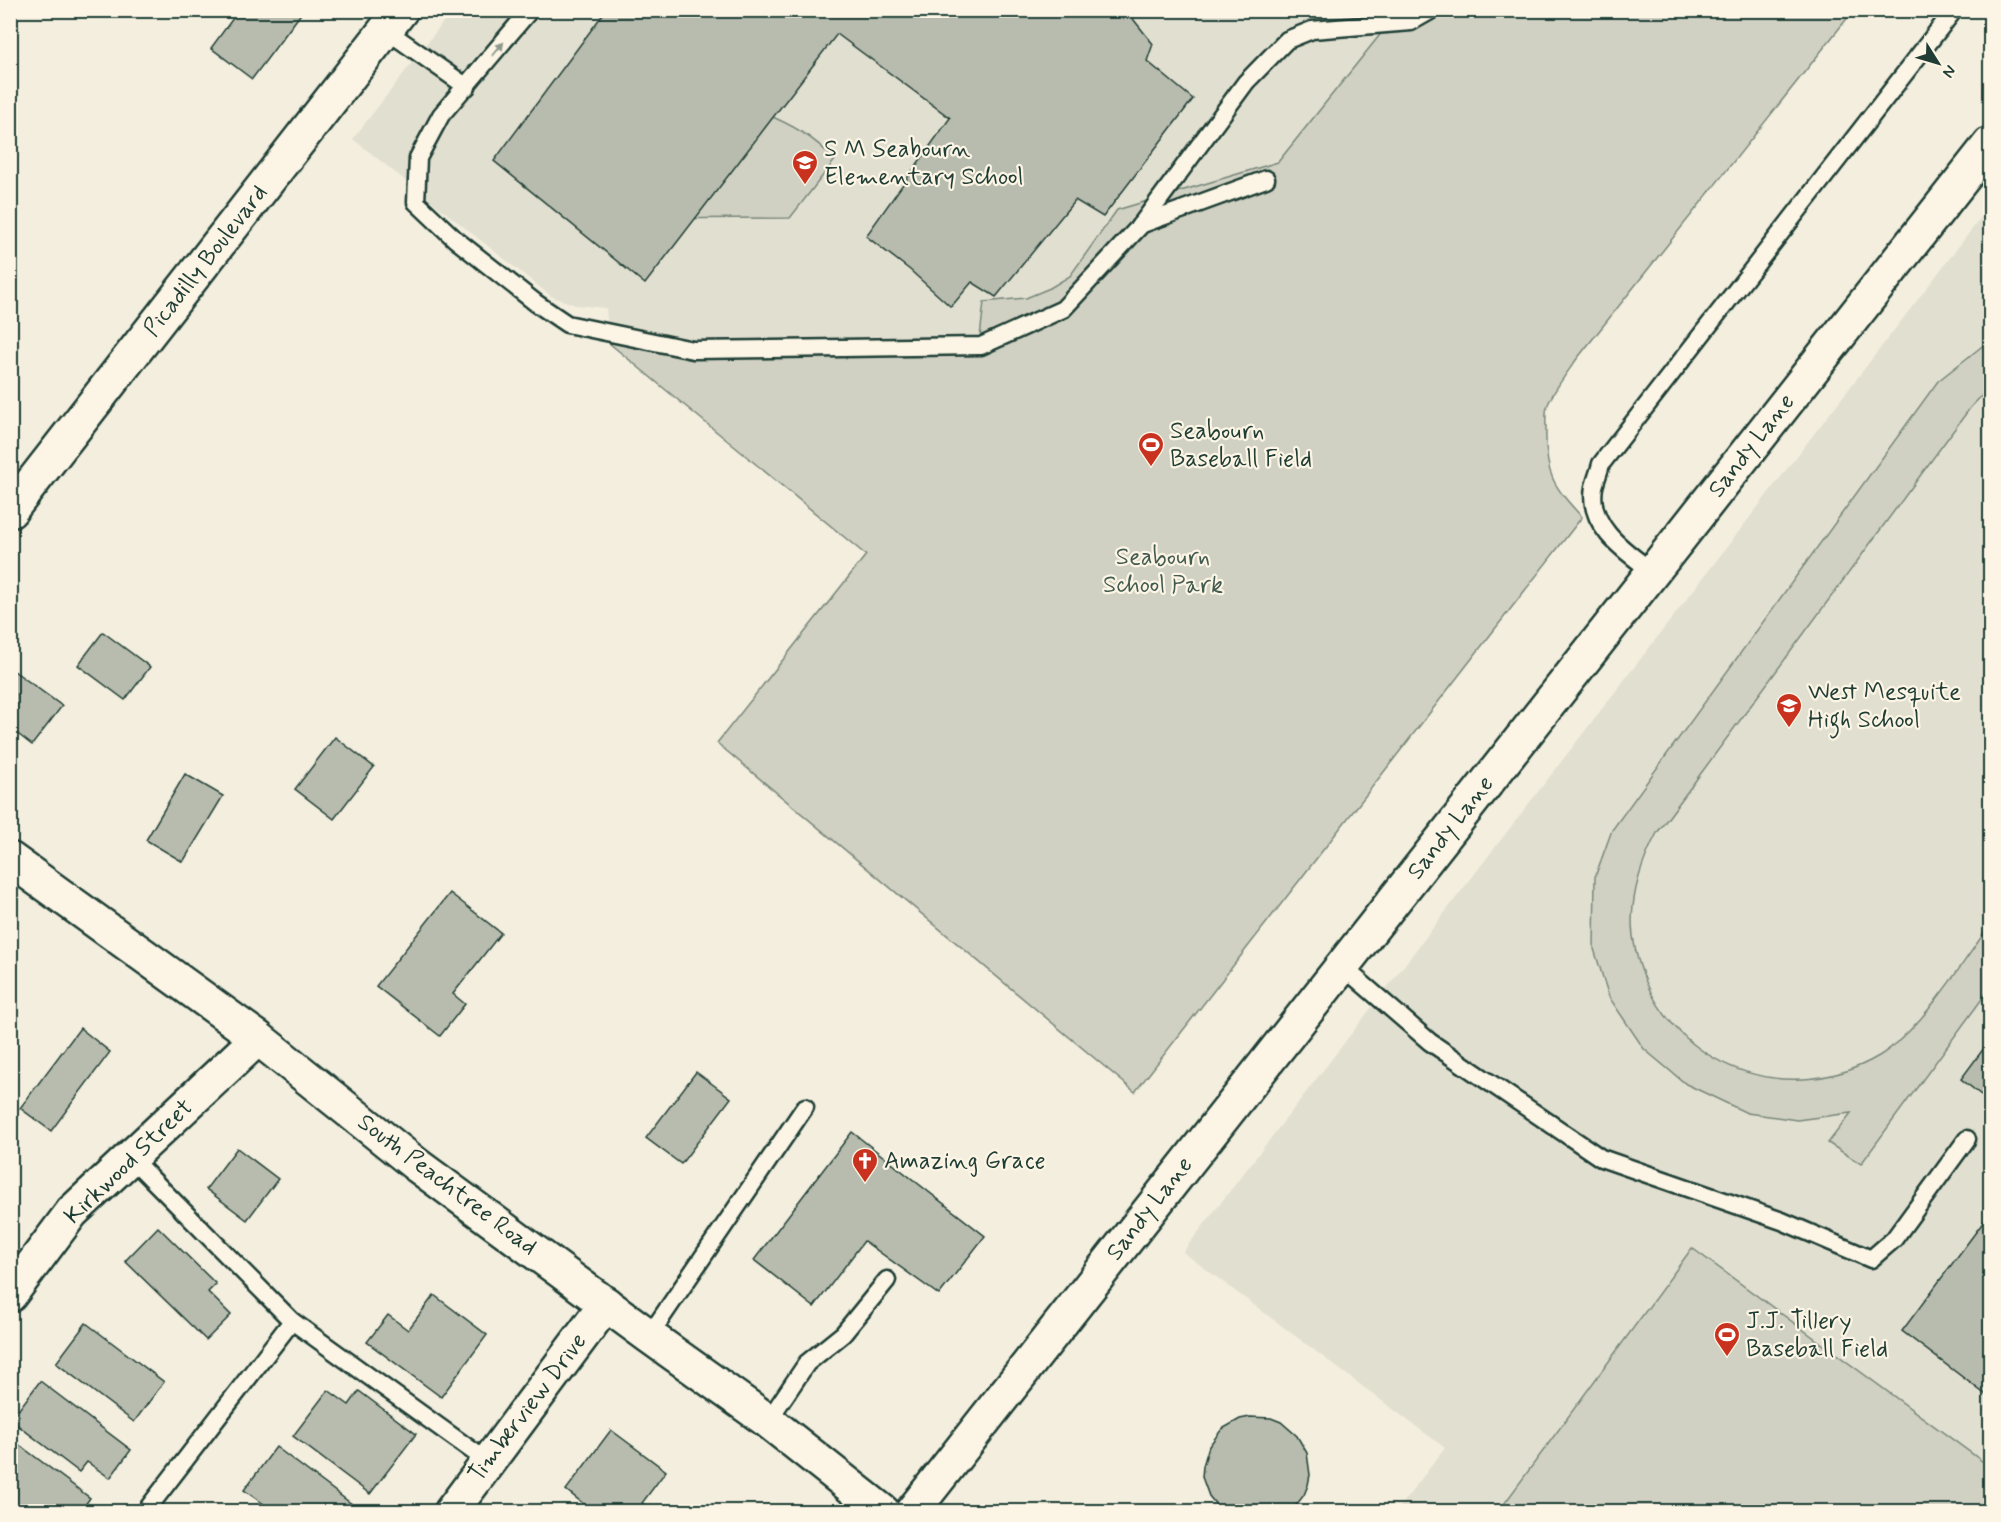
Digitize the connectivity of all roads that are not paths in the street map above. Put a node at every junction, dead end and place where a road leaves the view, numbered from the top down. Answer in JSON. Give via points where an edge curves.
{"nodes":[{"id":1,"x":530,"y":10,"type":"edge"},
{"id":2,"x":1432,"y":10,"type":"edge"},
{"id":3,"x":1954,"y":10,"type":"edge"},
{"id":4,"x":394,"y":20,"type":"edge"},
{"id":5,"x":466,"y":87,"type":"junction"},
{"id":6,"x":1990,"y":144,"type":"edge"},
{"id":7,"x":1266,"y":179,"type":"dead end"},
{"id":8,"x":1140,"y":225,"type":"junction"},
{"id":9,"x":10,"y":511,"type":"edge"},
{"id":10,"x":1653,"y":572,"type":"junction"},
{"id":11,"x":10,"y":859,"type":"edge"},
{"id":12,"x":1342,"y":966,"type":"junction"},
{"id":13,"x":258,"y":1038,"type":"junction"},
{"id":14,"x":806,"y":1107,"type":"dead end"},
{"id":15,"x":1967,"y":1139,"type":"dead end"},
{"id":16,"x":131,"y":1158,"type":"junction"},
{"id":17,"x":887,"y":1280,"type":"dead end"},
{"id":18,"x":11,"y":1294,"type":"edge"},
{"id":19,"x":606,"y":1304,"type":"junction"},
{"id":20,"x":292,"y":1322,"type":"junction"},
{"id":21,"x":649,"y":1336,"type":"junction"},
{"id":22,"x":768,"y":1421,"type":"junction"},
{"id":23,"x":488,"y":1462,"type":"junction"},
{"id":24,"x":146,"y":1512,"type":"edge"},
{"id":25,"x":451,"y":1512,"type":"edge"},
{"id":26,"x":883,"y":1512,"type":"edge"},
{"id":27,"x":912,"y":1512,"type":"edge"}],
"edges":[{"from":5,"to":1,"type":"lane","one_way":true},
{"from":2,"to":8,"type":"lane","via":[[1411,22],[1312,30],[1287,40],[1246,82]]},
{"from":3,"to":10,"type":"lane","via":[[1601,464],[1594,489],[1596,510],[1606,532]]},
{"from":4,"to":5,"type":"lane"},
{"from":4,"to":9,"type":"street","name":"Picadilly Boulevard"},
{"from":5,"to":8,"type":"lane","via":[[441,115],[418,158],[416,202],[455,239],[567,324],[681,348],[981,346],[1063,309]]},
{"from":6,"to":10,"type":"street","name":"Sandy Lane"},
{"from":7,"to":8,"type":"lane"},
{"from":10,"to":12,"type":"street","name":"Sandy Lane"},
{"from":11,"to":13,"type":"street","name":"South Peachtree Road"},
{"from":12,"to":15,"type":"lane","via":[[1430,1042],[1601,1158],[1782,1221],[1871,1259],[1894,1239]]},
{"from":12,"to":27,"type":"street","name":"Sandy Lane"},
{"from":13,"to":16,"type":"street","name":"Kirkwood Street"},
{"from":13,"to":19,"type":"street","name":"South Peachtree Road","via":[[418,1166]]},
{"from":14,"to":21,"type":"lane"},
{"from":16,"to":18,"type":"street","name":"Kirkwood Street","via":[[72,1212]]},
{"from":16,"to":20,"type":"lane"},
{"from":17,"to":22,"type":"lane","via":[[843,1334],[807,1363]]},
{"from":19,"to":21,"type":"street","name":"South Peachtree Road"},
{"from":19,"to":23,"type":"street","name":"Timberview Drive"},
{"from":20,"to":23,"type":"lane"},
{"from":20,"to":24,"type":"lane"},
{"from":21,"to":22,"type":"street","name":"South Peachtree Road"},
{"from":22,"to":26,"type":"street","name":"South Peachtree Road"},
{"from":23,"to":25,"type":"street","name":"Timberview Drive"}]}
